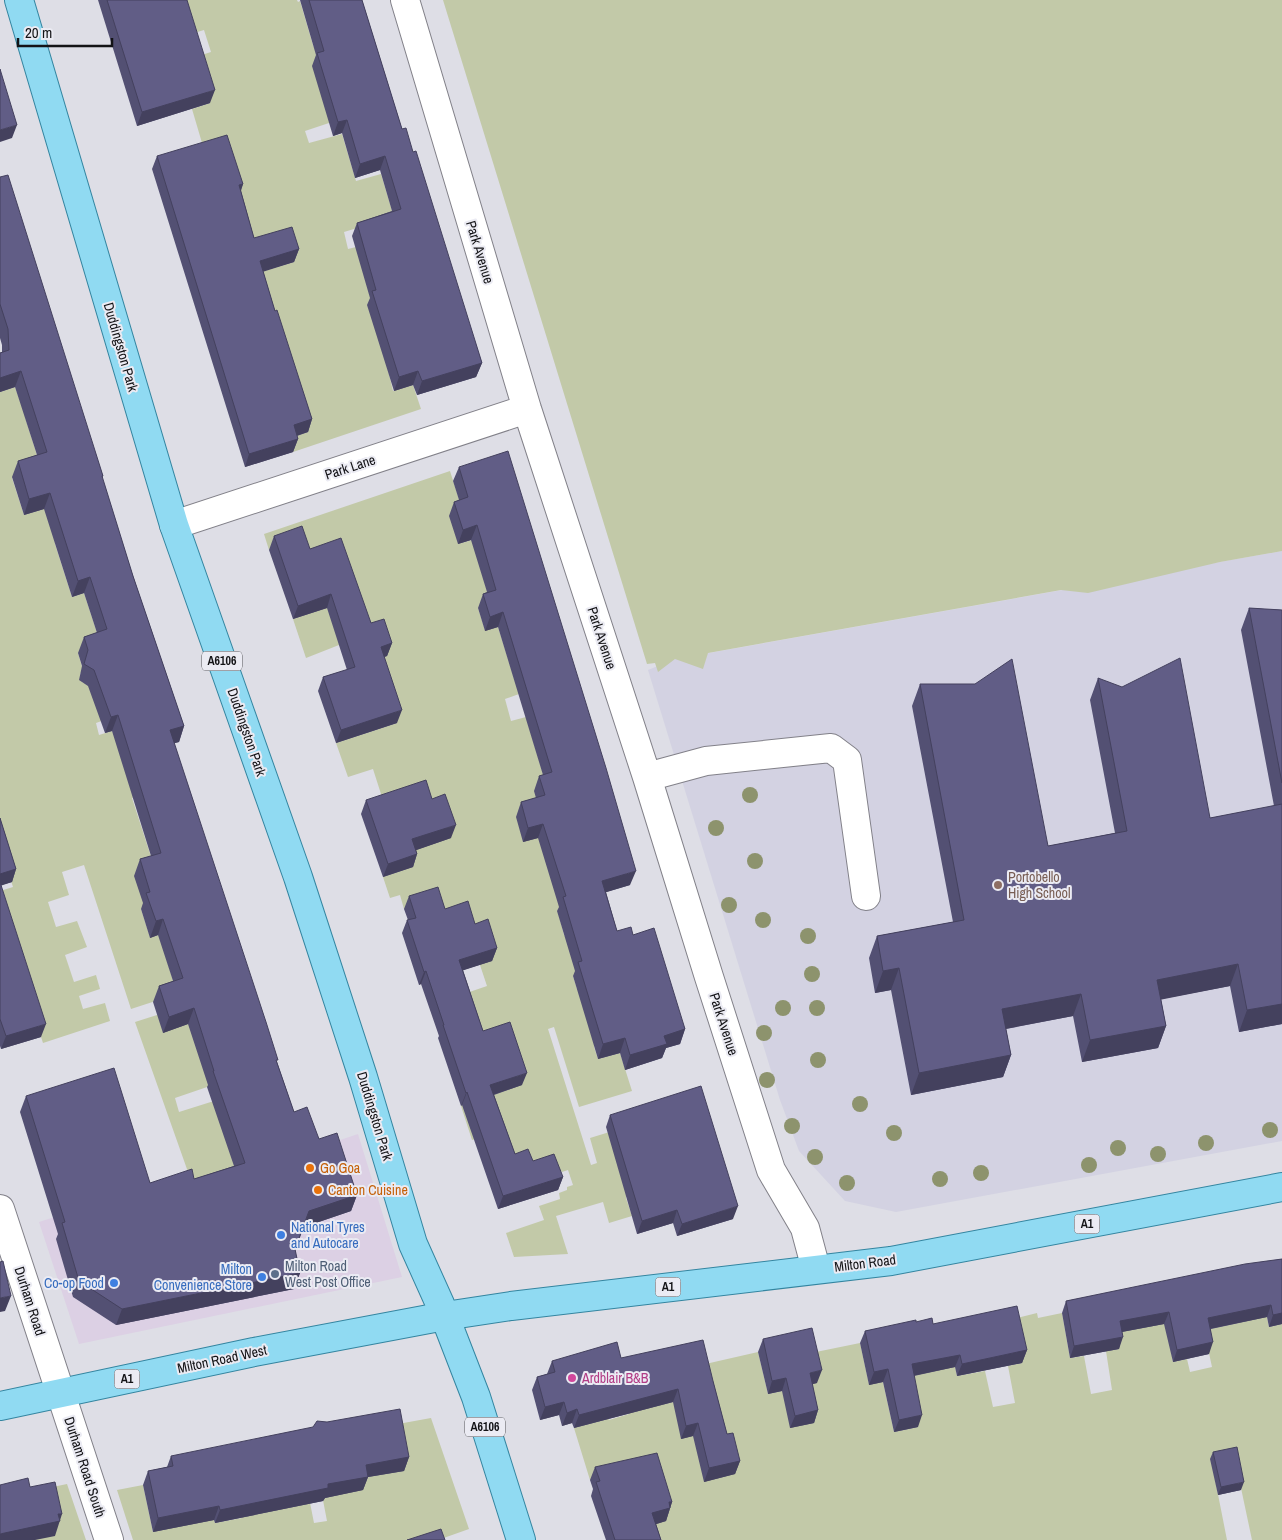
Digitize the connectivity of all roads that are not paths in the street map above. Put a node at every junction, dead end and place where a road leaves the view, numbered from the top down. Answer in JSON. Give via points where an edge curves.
{"nodes":[{"id":1,"x":19,"y":0,"type":"edge"},
{"id":2,"x":405,"y":0,"type":"edge"},
{"id":3,"x":527,"y":409,"type":"junction"},
{"id":4,"x":174,"y":525,"type":"junction"},
{"id":5,"x":647,"y":777,"type":"junction"},
{"id":6,"x":866,"y":896,"type":"dead end"},
{"id":7,"x":1282,"y":1187,"type":"edge"},
{"id":8,"x":0,"y":1209,"type":"edge"},
{"id":9,"x":816,"y":1269,"type":"junction"},
{"id":10,"x":445,"y":1316,"type":"junction"},
{"id":11,"x":61,"y":1394,"type":"junction"},
{"id":12,"x":0,"y":1406,"type":"edge"},
{"id":13,"x":109,"y":1540,"type":"edge"},
{"id":14,"x":521,"y":1540,"type":"edge"}],
"edges":[{"from":1,"to":4,"type":"main road","name":"Duddingston Park","number":"A6106"},
{"from":2,"to":3,"type":"street","name":"Park Avenue"},
{"from":3,"to":4,"type":"street","name":"Park Lane"},
{"from":3,"to":5,"type":"street","name":"Park Avenue"},
{"from":4,"to":10,"type":"main road","name":"Duddingston Park","number":"A6106","via":[[298,877],[363,1076],[413,1244]]},
{"from":5,"to":6,"type":"street","via":[[706,761],[832,748],[847,760]]},
{"from":5,"to":9,"type":"street","name":"Park Avenue","via":[[771,1170],[805,1228]]},
{"from":7,"to":9,"type":"main road","name":"Milton Road","number":"A1","via":[[891,1261]]},
{"from":8,"to":11,"type":"street","name":"Durham Road"},
{"from":9,"to":10,"type":"main road","name":"Milton Road","number":"A1"},
{"from":10,"to":11,"type":"main road","name":"Milton Road West","number":"A1","via":[[254,1352]]},
{"from":10,"to":14,"type":"main road","number":"A6106","via":[[476,1397]]},
{"from":11,"to":12,"type":"main road","name":"Milton Road West","number":"A1"},
{"from":11,"to":13,"type":"street","name":"Durham Road South"}]}
